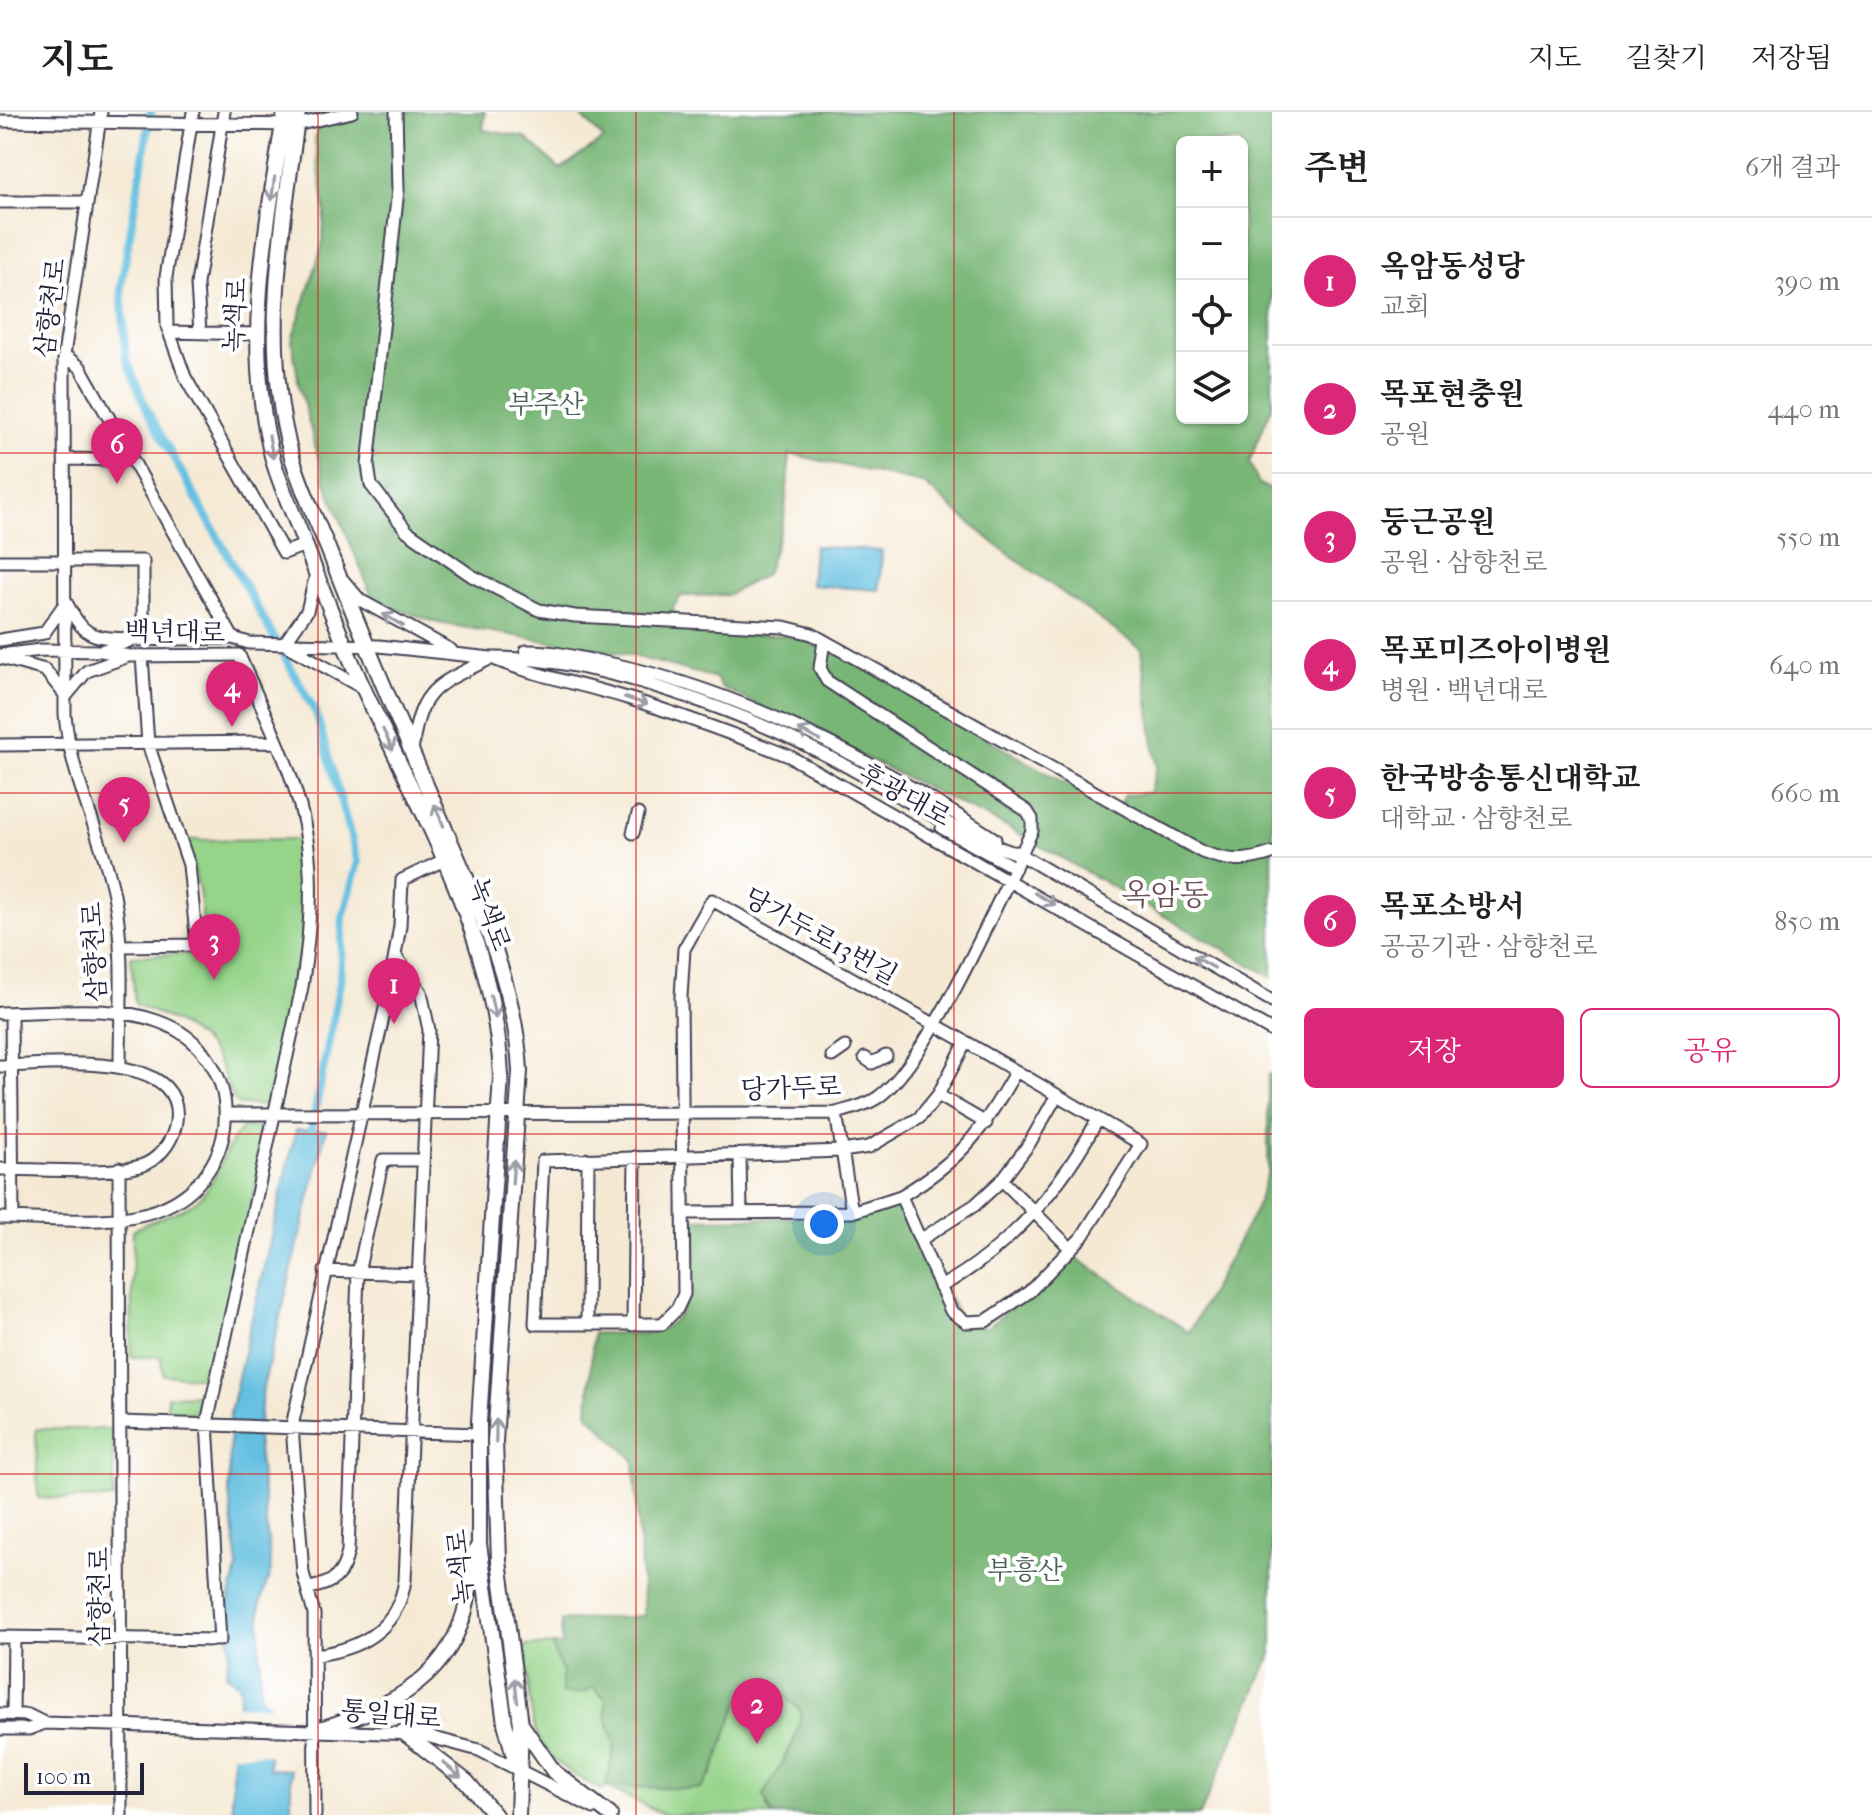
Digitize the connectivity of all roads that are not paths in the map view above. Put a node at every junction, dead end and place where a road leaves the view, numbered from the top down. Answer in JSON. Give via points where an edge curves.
{"nodes":[{"id":1,"x":352,"y":112,"type":"edge"},
{"id":2,"x":396,"y":112,"type":"edge"},
{"id":3,"x":100,"y":117,"type":"edge"},
{"id":4,"x":223,"y":117,"type":"edge"},
{"id":5,"x":291,"y":118,"type":"edge"},
{"id":6,"x":191,"y":119,"type":"edge"},
{"id":7,"x":0,"y":121,"type":"edge"},
{"id":8,"x":0,"y":202,"type":"edge"},
{"id":9,"x":87,"y":202,"type":"junction"},
{"id":10,"x":169,"y":332,"type":"junction"},
{"id":11,"x":200,"y":333,"type":"junction"},
{"id":12,"x":256,"y":334,"type":"junction"},
{"id":13,"x":64,"y":355,"type":"junction"},
{"id":14,"x":130,"y":455,"type":"junction"},
{"id":15,"x":66,"y":459,"type":"junction"},
{"id":16,"x":305,"y":545,"type":"junction"},
{"id":17,"x":66,"y":560,"type":"junction"},
{"id":18,"x":0,"y":561,"type":"edge"},
{"id":19,"x":337,"y":573,"type":"junction"},
{"id":20,"x":316,"y":574,"type":"junction"},
{"id":21,"x":66,"y":602,"type":"junction"},
{"id":22,"x":233,"y":638,"type":"junction"},
{"id":23,"x":0,"y":640,"type":"edge"},
{"id":24,"x":137,"y":640,"type":"junction"},
{"id":25,"x":824,"y":641,"type":"junction"},
{"id":26,"x":249,"y":643,"type":"junction"},
{"id":27,"x":284,"y":644,"type":"junction"},
{"id":28,"x":337,"y":644,"type":"junction"},
{"id":29,"x":367,"y":646,"type":"junction"},
{"id":30,"x":41,"y":650,"type":"junction"},
{"id":31,"x":66,"y":650,"type":"junction"},
{"id":32,"x":101,"y":651,"type":"junction"},
{"id":33,"x":459,"y":654,"type":"junction"},
{"id":34,"x":239,"y":655,"type":"junction"},
{"id":35,"x":0,"y":656,"type":"edge"},
{"id":36,"x":136,"y":656,"type":"junction"},
{"id":37,"x":491,"y":658,"type":"junction"},
{"id":38,"x":365,"y":692,"type":"junction"},
{"id":39,"x":66,"y":696,"type":"junction"},
{"id":40,"x":276,"y":742,"type":"junction"},
{"id":41,"x":148,"y":744,"type":"junction"},
{"id":42,"x":0,"y":745,"type":"edge"},
{"id":43,"x":67,"y":745,"type":"junction"},
{"id":44,"x":412,"y":753,"type":"junction"},
{"id":45,"x":638,"y":814,"type":"dead end"},
{"id":46,"x":633,"y":833,"type":"dead end"},
{"id":47,"x":1272,"y":853,"type":"edge"},
{"id":48,"x":1020,"y":855,"type":"junction"},
{"id":49,"x":444,"y":860,"type":"junction"},
{"id":50,"x":1012,"y":873,"type":"junction"},
{"id":51,"x":120,"y":946,"type":"junction"},
{"id":52,"x":395,"y":955,"type":"junction"},
{"id":53,"x":1272,"y":1001,"type":"edge"},
{"id":54,"x":6,"y":1013,"type":"edge"},
{"id":55,"x":120,"y":1013,"type":"junction"},
{"id":56,"x":934,"y":1023,"type":"junction"},
{"id":57,"x":1272,"y":1031,"type":"edge"},
{"id":58,"x":966,"y":1042,"type":"junction"},
{"id":59,"x":845,"y":1047,"type":"dead end"},
{"id":60,"x":832,"y":1056,"type":"dead end"},
{"id":61,"x":886,"y":1056,"type":"dead end"},
{"id":62,"x":865,"y":1058,"type":"dead end"},
{"id":63,"x":6,"y":1066,"type":"edge"},
{"id":64,"x":120,"y":1066,"type":"junction"},
{"id":65,"x":1016,"y":1071,"type":"junction"},
{"id":66,"x":938,"y":1095,"type":"junction"},
{"id":67,"x":1057,"y":1095,"type":"junction"},
{"id":68,"x":681,"y":1113,"type":"junction"},
{"id":69,"x":836,"y":1113,"type":"junction"},
{"id":70,"x":228,"y":1114,"type":"junction"},
{"id":71,"x":276,"y":1114,"type":"junction"},
{"id":72,"x":356,"y":1114,"type":"junction"},
{"id":73,"x":425,"y":1116,"type":"junction"},
{"id":74,"x":498,"y":1116,"type":"junction"},
{"id":75,"x":517,"y":1116,"type":"junction"},
{"id":76,"x":1098,"y":1119,"type":"junction"},
{"id":77,"x":986,"y":1123,"type":"junction"},
{"id":78,"x":842,"y":1151,"type":"junction"},
{"id":79,"x":682,"y":1155,"type":"junction"},
{"id":80,"x":740,"y":1155,"type":"junction"},
{"id":81,"x":635,"y":1157,"type":"junction"},
{"id":82,"x":588,"y":1159,"type":"junction"},
{"id":83,"x":423,"y":1160,"type":"junction"},
{"id":84,"x":119,"y":1168,"type":"junction"},
{"id":85,"x":6,"y":1169,"type":"edge"},
{"id":86,"x":1002,"y":1180,"type":"junction"},
{"id":87,"x":901,"y":1196,"type":"junction"},
{"id":88,"x":1035,"y":1211,"type":"junction"},
{"id":89,"x":852,"y":1212,"type":"junction"},
{"id":90,"x":683,"y":1213,"type":"junction"},
{"id":91,"x":741,"y":1213,"type":"junction"},
{"id":92,"x":0,"y":1218,"type":"edge"},
{"id":93,"x":13,"y":1218,"type":"junction"},
{"id":94,"x":120,"y":1218,"type":"junction"},
{"id":95,"x":920,"y":1240,"type":"junction"},
{"id":96,"x":1071,"y":1249,"type":"junction"},
{"id":97,"x":325,"y":1271,"type":"junction"},
{"id":98,"x":358,"y":1273,"type":"junction"},
{"id":99,"x":418,"y":1274,"type":"junction"},
{"id":100,"x":940,"y":1287,"type":"junction"},
{"id":101,"x":587,"y":1324,"type":"junction"},
{"id":102,"x":633,"y":1325,"type":"junction"},
{"id":103,"x":121,"y":1422,"type":"junction"},
{"id":104,"x":209,"y":1423,"type":"junction"},
{"id":105,"x":289,"y":1426,"type":"junction"},
{"id":106,"x":353,"y":1428,"type":"junction"},
{"id":107,"x":412,"y":1430,"type":"junction"},
{"id":108,"x":479,"y":1434,"type":"junction"},
{"id":109,"x":479,"y":1544,"type":"junction"},
{"id":110,"x":309,"y":1588,"type":"junction"},
{"id":111,"x":0,"y":1637,"type":"edge"},
{"id":112,"x":14,"y":1638,"type":"junction"},
{"id":113,"x":120,"y":1640,"type":"junction"},
{"id":114,"x":316,"y":1655,"type":"junction"},
{"id":115,"x":0,"y":1714,"type":"edge"},
{"id":116,"x":13,"y":1714,"type":"junction"},
{"id":117,"x":44,"y":1723,"type":"junction"},
{"id":118,"x":521,"y":1724,"type":"junction"},
{"id":119,"x":121,"y":1726,"type":"junction"},
{"id":120,"x":0,"y":1729,"type":"edge"},
{"id":121,"x":310,"y":1730,"type":"junction"},
{"id":122,"x":403,"y":1732,"type":"junction"},
{"id":123,"x":517,"y":1768,"type":"junction"},
{"id":124,"x":121,"y":1815,"type":"edge"},
{"id":125,"x":315,"y":1815,"type":"edge"},
{"id":126,"x":495,"y":1815,"type":"edge"},
{"id":127,"x":518,"y":1815,"type":"edge"},
{"id":128,"x":609,"y":1815,"type":"edge"}],
"edges":[{"from":1,"to":5,"type":"street"},
{"from":2,"to":25,"type":"street","via":[[398,190],[368,465],[371,485],[386,506],[407,531],[472,576],[539,610],[784,627]]},
{"from":3,"to":6,"type":"street","via":[[120,122]]},
{"from":3,"to":7,"type":"street"},
{"from":3,"to":9,"type":"street","name":"삼향천로"},
{"from":4,"to":5,"type":"street"},
{"from":4,"to":6,"type":"street"},
{"from":4,"to":11,"type":"street","via":[[197,284]]},
{"from":5,"to":12,"type":"main road","name":"녹색로","one_way":true,"via":[[256,304]]},
{"from":5,"to":19,"type":"main road","name":"녹색로","via":[[274,308],[275,369],[292,455]]},
{"from":6,"to":10,"type":"street","via":[[166,277]]},
{"from":8,"to":9,"type":"street"},
{"from":9,"to":13,"type":"street","name":"삼향천로"},
{"from":10,"to":11,"type":"street"},
{"from":10,"to":16,"type":"street","via":[[185,377],[284,553]]},
{"from":11,"to":12,"type":"street"},
{"from":12,"to":16,"type":"main road","name":"녹색로","one_way":true,"via":[[256,366],[273,461]]},
{"from":13,"to":14,"type":"street","via":[[80,367]]},
{"from":13,"to":15,"type":"street","name":"삼향천로"},
{"from":14,"to":15,"type":"street","via":[[118,460]]},
{"from":14,"to":22,"type":"street"},
{"from":15,"to":17,"type":"street","name":"삼향천로"},
{"from":16,"to":20,"type":"main road","name":"녹색로"},
{"from":17,"to":18,"type":"street"},
{"from":17,"to":21,"type":"street","name":"삼향천로"},
{"from":17,"to":24,"type":"street","via":[[143,561]]},
{"from":19,"to":29,"type":"main road","name":"녹색로"},
{"from":33,"to":19,"type":"street","one_way":true,"via":[[360,600]]},
{"from":20,"to":27,"type":"street","via":[[309,605]]},
{"from":20,"to":28,"type":"main road","name":"녹색로"},
{"from":21,"to":23,"type":"street","via":[[44,633]]},
{"from":21,"to":24,"type":"street","via":[[84,632]]},
{"from":21,"to":31,"type":"street","name":"삼향천로"},
{"from":22,"to":24,"type":"street","name":"백년대로"},
{"from":22,"to":26,"type":"street","name":"백년대로"},
{"from":23,"to":30,"type":"street"},
{"from":24,"to":32,"type":"street","name":"백년대로"},
{"from":25,"to":47,"type":"street","via":[[1202,852],[1228,862]]},
{"from":25,"to":48,"type":"street","name":"당가두로","via":[[820,668],[827,681],[1027,811],[1032,831]]},
{"from":26,"to":27,"type":"street","name":"백년대로"},
{"from":26,"to":34,"type":"street"},
{"from":27,"to":28,"type":"street","name":"후광대로"},
{"from":27,"to":38,"type":"street"},
{"from":28,"to":29,"type":"street","name":"후광대로"},
{"from":28,"to":38,"type":"main road","name":"녹색로"},
{"from":29,"to":33,"type":"street","name":"후광대로"},
{"from":29,"to":44,"type":"main road","name":"녹색로"},
{"from":30,"to":31,"type":"street"},
{"from":30,"to":35,"type":"street"},
{"from":31,"to":32,"type":"street"},
{"from":31,"to":39,"type":"street","name":"삼향천로"},
{"from":32,"to":36,"type":"street","name":"백년대로"},
{"from":33,"to":37,"type":"street","name":"후광대로"},
{"from":34,"to":36,"type":"street","name":"백년대로"},
{"from":34,"to":40,"type":"street"},
{"from":35,"to":39,"type":"street","via":[[45,670]]},
{"from":36,"to":39,"type":"street","via":[[87,671]]},
{"from":36,"to":41,"type":"street"},
{"from":37,"to":44,"type":"street","via":[[438,685],[423,701]]},
{"from":48,"to":37,"type":"street","name":"후광대로","one_way":true,"via":[[924,811],[773,730],[716,707],[528,657]]},
{"from":37,"to":50,"type":"street","name":"후광대로","one_way":true,"via":[[628,685],[777,739],[849,775]]},
{"from":38,"to":49,"type":"main road","name":"녹색로","one_way":true},
{"from":39,"to":43,"type":"street","name":"삼향천로"},
{"from":40,"to":41,"type":"street"},
{"from":40,"to":71,"type":"street","via":[[308,842],[308,895],[304,976]]},
{"from":41,"to":43,"type":"street"},
{"from":41,"to":51,"type":"street","via":[[189,865],[197,945]]},
{"from":42,"to":43,"type":"street"},
{"from":43,"to":51,"type":"street","name":"삼향천로","via":[[109,875]]},
{"from":75,"to":44,"type":"main road","name":"녹색로","one_way":true,"via":[[518,1032],[504,973]]},
{"from":45,"to":46,"type":"street"},
{"from":48,"to":50,"type":"street","name":"당가두로"},
{"from":53,"to":48,"type":"street","name":"후광대로","one_way":true},
{"from":49,"to":52,"type":"street","via":[[402,880]]},
{"from":49,"to":74,"type":"main road","name":"녹색로","one_way":true,"via":[[487,976],[499,1036]]},
{"from":50,"to":56,"type":"street","name":"당가두로"},
{"from":50,"to":57,"type":"street","name":"후광대로","one_way":true},
{"from":51,"to":55,"type":"street","name":"삼향천로"},
{"from":52,"to":72,"type":"street"},
{"from":52,"to":73,"type":"street","via":[[416,981],[426,1006]]},
{"from":54,"to":55,"type":"street"},
{"from":54,"to":63,"type":"street"},
{"from":55,"to":64,"type":"street"},
{"from":55,"to":70,"type":"street","name":"삼향천로","via":[[159,1021],[192,1040],[219,1076]]},
{"from":56,"to":58,"type":"street"},
{"from":56,"to":68,"type":"street","name":"당가두로13번길","via":[[712,900],[684,949]]},
{"from":56,"to":69,"type":"street","name":"당가두로","via":[[877,1098]]},
{"from":58,"to":65,"type":"street"},
{"from":58,"to":66,"type":"street"},
{"from":59,"to":60,"type":"street"},
{"from":61,"to":62,"type":"street","via":[[872,1063]]},
{"from":63,"to":64,"type":"street"},
{"from":63,"to":85,"type":"street"},
{"from":64,"to":84,"type":"street","via":[[161,1083],[171,1097],[176,1120],[159,1155],[138,1167]]},
{"from":65,"to":67,"type":"street"},
{"from":65,"to":77,"type":"street"},
{"from":66,"to":77,"type":"street"},
{"from":66,"to":78,"type":"street","via":[[902,1131],[869,1147]]},
{"from":67,"to":76,"type":"street"},
{"from":67,"to":86,"type":"street"},
{"from":68,"to":69,"type":"street","name":"당가두로"},
{"from":68,"to":75,"type":"street","name":"당가두로"},
{"from":68,"to":79,"type":"street"},
{"from":69,"to":78,"type":"street"},
{"from":70,"to":71,"type":"street","name":"당가두로"},
{"from":70,"to":94,"type":"street","via":[[215,1155],[192,1187],[166,1206]]},
{"from":71,"to":72,"type":"street","name":"당가두로"},
{"from":71,"to":104,"type":"street"},
{"from":72,"to":73,"type":"street","name":"당가두로"},
{"from":72,"to":97,"type":"street"},
{"from":73,"to":74,"type":"street","name":"당가두로"},
{"from":73,"to":83,"type":"street"},
{"from":74,"to":75,"type":"street","name":"당가두로"},
{"from":74,"to":108,"type":"main road","name":"녹색로"},
{"from":118,"to":75,"type":"main road","name":"녹색로","one_way":true,"via":[[499,1561],[495,1441]]},
{"from":76,"to":88,"type":"street"},
{"from":76,"to":96,"type":"street","via":[[1141,1144]]},
{"from":77,"to":87,"type":"street","via":[[951,1163]]},
{"from":78,"to":80,"type":"street"},
{"from":78,"to":89,"type":"street"},
{"from":79,"to":80,"type":"street"},
{"from":79,"to":81,"type":"street"},
{"from":79,"to":90,"type":"street"},
{"from":80,"to":91,"type":"street"},
{"from":81,"to":82,"type":"street"},
{"from":81,"to":102,"type":"street"},
{"from":82,"to":101,"type":"street"},
{"from":82,"to":101,"type":"street","via":[[543,1161],[535,1324]]},
{"from":83,"to":98,"type":"street","via":[[383,1160]]},
{"from":83,"to":99,"type":"street"},
{"from":84,"to":85,"type":"street"},
{"from":84,"to":94,"type":"street","name":"삼향천로"},
{"from":85,"to":93,"type":"street"},
{"from":86,"to":88,"type":"street"},
{"from":86,"to":95,"type":"street","via":[[975,1205]]},
{"from":87,"to":89,"type":"street"},
{"from":87,"to":95,"type":"street"},
{"from":88,"to":96,"type":"street"},
{"from":88,"to":100,"type":"street","via":[[976,1267]]},
{"from":89,"to":91,"type":"street"},
{"from":90,"to":91,"type":"street"},
{"from":90,"to":102,"type":"street","via":[[684,1294],[662,1324]]},
{"from":92,"to":93,"type":"street"},
{"from":93,"to":94,"type":"street"},
{"from":94,"to":103,"type":"street","name":"삼향천로"},
{"from":95,"to":100,"type":"street"},
{"from":96,"to":100,"type":"street","via":[[1029,1292],[986,1321],[966,1322],[951,1311]]},
{"from":97,"to":98,"type":"street"},
{"from":97,"to":105,"type":"street"},
{"from":98,"to":99,"type":"street"},
{"from":98,"to":106,"type":"street"},
{"from":99,"to":107,"type":"street"},
{"from":101,"to":102,"type":"street"},
{"from":103,"to":104,"type":"street"},
{"from":103,"to":113,"type":"street","name":"삼향천로"},
{"from":104,"to":105,"type":"street"},
{"from":104,"to":113,"type":"street","via":[[220,1640]]},
{"from":105,"to":106,"type":"street"},
{"from":105,"to":110,"type":"street","via":[[303,1573]]},
{"from":106,"to":107,"type":"street"},
{"from":106,"to":110,"type":"street","via":[[346,1562],[328,1585]]},
{"from":107,"to":108,"type":"street"},
{"from":107,"to":114,"type":"street","via":[[402,1598],[389,1621],[368,1641]]},
{"from":108,"to":109,"type":"main road","name":"녹색로"},
{"from":109,"to":121,"type":"main road","via":[[463,1618],[436,1665],[391,1703]]},
{"from":109,"to":123,"type":"main road","name":"녹색로","via":[[505,1723]]},
{"from":110,"to":114,"type":"street"},
{"from":111,"to":112,"type":"street"},
{"from":112,"to":113,"type":"street"},
{"from":112,"to":116,"type":"street"},
{"from":113,"to":119,"type":"street","name":"삼향천로"},
{"from":114,"to":121,"type":"street"},
{"from":115,"to":116,"type":"street"},
{"from":116,"to":117,"type":"street"},
{"from":117,"to":119,"type":"street"},
{"from":117,"to":120,"type":"street"},
{"from":118,"to":123,"type":"main road","name":"녹색로"},
{"from":118,"to":128,"type":"main road","via":[[554,1772]]},
{"from":119,"to":121,"type":"street","name":"통일대로"},
{"from":119,"to":124,"type":"street","name":"삼향천로"},
{"from":121,"to":122,"type":"street","name":"통일대로"},
{"from":121,"to":125,"type":"street"},
{"from":122,"to":123,"type":"street","name":"통일대로","via":[[468,1746]]},
{"from":122,"to":126,"type":"main road","one_way":true,"via":[[458,1775]]},
{"from":123,"to":127,"type":"main road","name":"녹색로"},
{"from":123,"to":128,"type":"street","name":"통일대로"}]}
